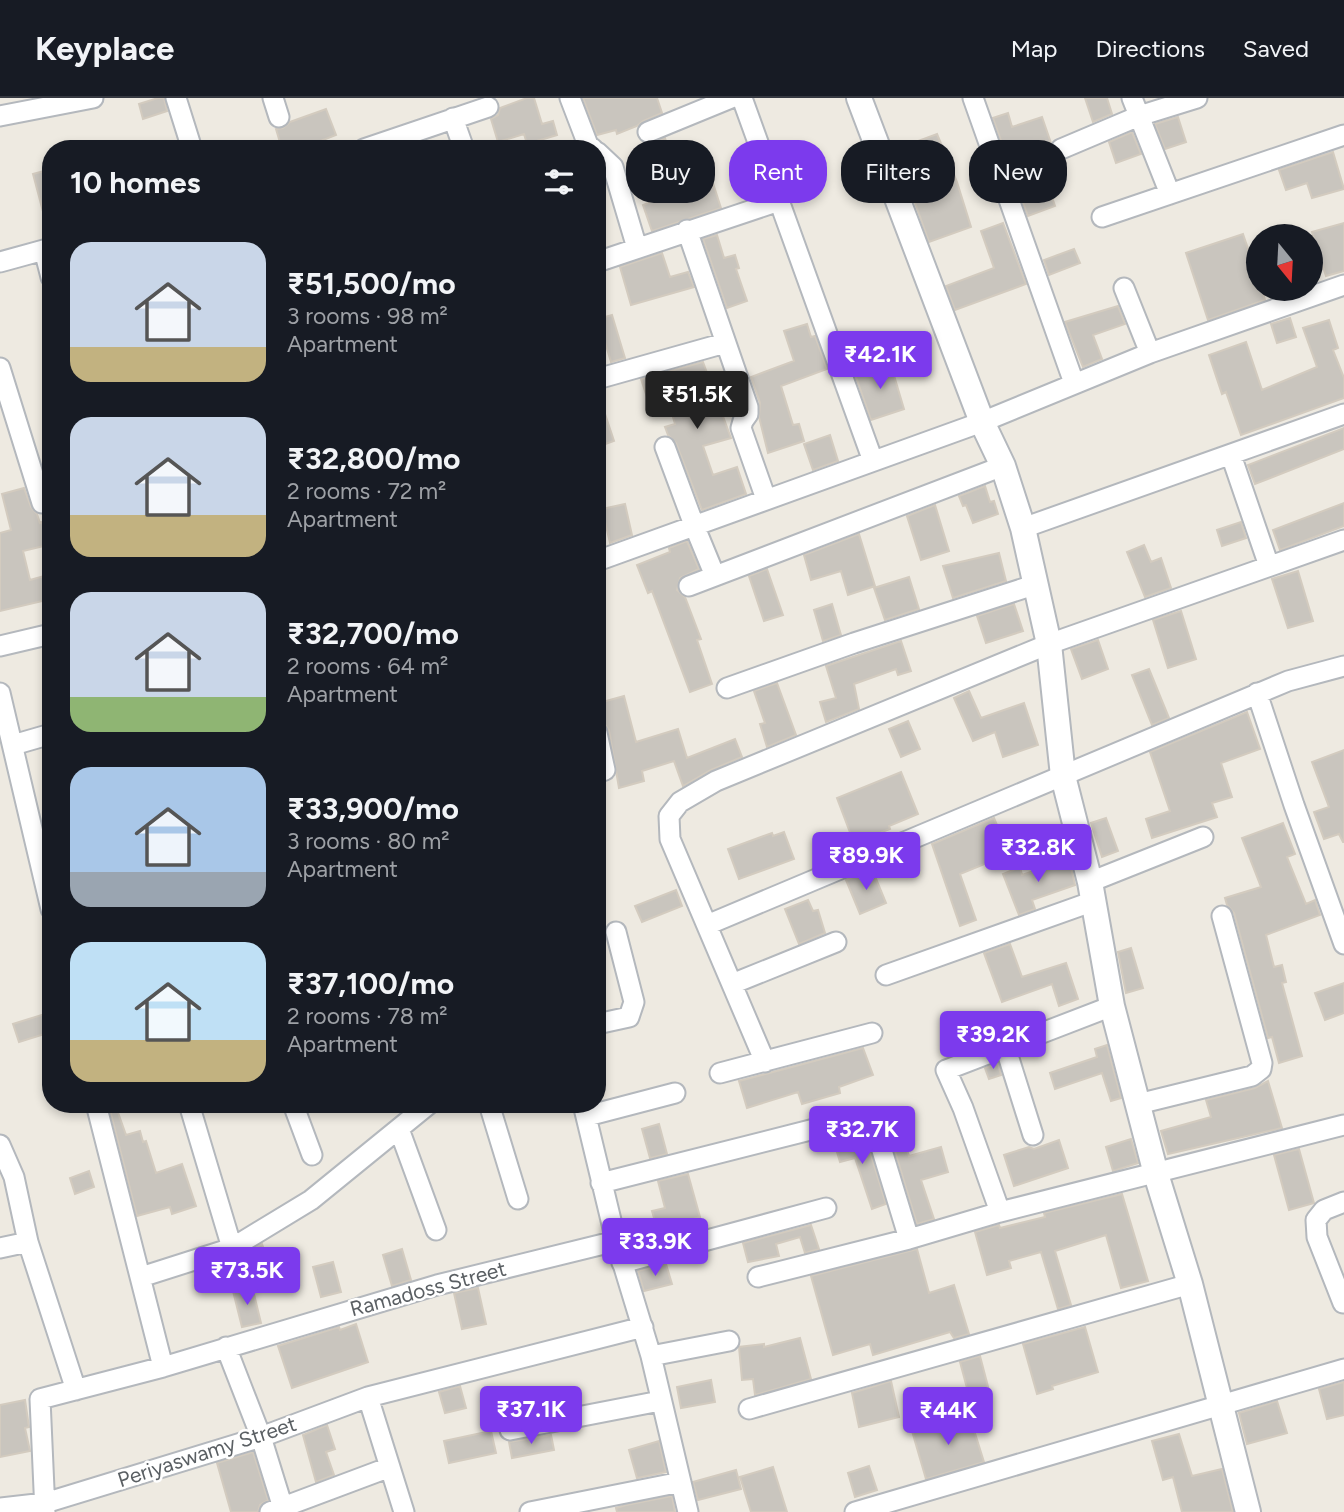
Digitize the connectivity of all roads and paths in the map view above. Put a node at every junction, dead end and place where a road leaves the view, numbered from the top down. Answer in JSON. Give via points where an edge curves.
{"nodes":[{"id":1,"x":93,"y":98,"type":"edge"},
{"id":2,"x":176,"y":98,"type":"edge"},
{"id":3,"x":273,"y":98,"type":"edge"},
{"id":4,"x":570,"y":98,"type":"edge"},
{"id":5,"x":731,"y":98,"type":"edge"},
{"id":6,"x":742,"y":98,"type":"edge"},
{"id":7,"x":859,"y":98,"type":"edge"},
{"id":8,"x":973,"y":98,"type":"edge"},
{"id":9,"x":1197,"y":98,"type":"edge"},
{"id":10,"x":488,"y":107,"type":"dead end"},
{"id":11,"x":1136,"y":107,"type":"edge"},
{"id":12,"x":0,"y":116,"type":"edge"},
{"id":13,"x":279,"y":117,"type":"dead end"},
{"id":14,"x":453,"y":118,"type":"junction"},
{"id":15,"x":648,"y":132,"type":"dead end"},
{"id":16,"x":1344,"y":135,"type":"edge"},
{"id":17,"x":189,"y":140,"type":"edge"},
{"id":18,"x":391,"y":140,"type":"edge"},
{"id":19,"x":461,"y":140,"type":"edge"},
{"id":20,"x":586,"y":140,"type":"edge"},
{"id":21,"x":757,"y":140,"type":"edge"},
{"id":22,"x":1067,"y":146,"type":"edge"},
{"id":23,"x":606,"y":160,"type":"edge"},
{"id":24,"x":1170,"y":194,"type":"junction"},
{"id":25,"x":773,"y":203,"type":"edge"},
{"id":26,"x":780,"y":203,"type":"edge"},
{"id":27,"x":1102,"y":218,"type":"dead end"},
{"id":28,"x":687,"y":230,"type":"junction"},
{"id":29,"x":637,"y":248,"type":"junction"},
{"id":30,"x":42,"y":250,"type":"edge"},
{"id":31,"x":606,"y":259,"type":"edge"},
{"id":32,"x":0,"y":262,"type":"edge"},
{"id":33,"x":1344,"y":285,"type":"edge"},
{"id":34,"x":1124,"y":288,"type":"dead end"},
{"id":35,"x":725,"y":343,"type":"junction"},
{"id":36,"x":1150,"y":353,"type":"junction"},
{"id":37,"x":0,"y":369,"type":"edge"},
{"id":38,"x":606,"y":376,"type":"edge"},
{"id":39,"x":1074,"y":383,"type":"junction"},
{"id":40,"x":1344,"y":414,"type":"edge"},
{"id":41,"x":982,"y":422,"type":"junction"},
{"id":42,"x":665,"y":447,"type":"dead end"},
{"id":43,"x":1231,"y":455,"type":"junction"},
{"id":44,"x":873,"y":461,"type":"junction"},
{"id":45,"x":1003,"y":466,"type":"junction"},
{"id":46,"x":766,"y":499,"type":"junction"},
{"id":47,"x":42,"y":503,"type":"dead end"},
{"id":48,"x":694,"y":525,"type":"junction"},
{"id":49,"x":1023,"y":528,"type":"junction"},
{"id":50,"x":1344,"y":540,"type":"edge"},
{"id":51,"x":606,"y":558,"type":"edge"},
{"id":52,"x":1269,"y":566,"type":"junction"},
{"id":53,"x":715,"y":576,"type":"junction"},
{"id":54,"x":1037,"y":584,"type":"junction"},
{"id":55,"x":689,"y":586,"type":"dead end"},
{"id":56,"x":42,"y":637,"type":"edge"},
{"id":57,"x":1049,"y":644,"type":"junction"},
{"id":58,"x":0,"y":646,"type":"edge"},
{"id":59,"x":1344,"y":666,"type":"edge"},
{"id":60,"x":727,"y":688,"type":"dead end"},
{"id":61,"x":0,"y":693,"type":"edge"},
{"id":62,"x":1257,"y":693,"type":"junction"},
{"id":63,"x":42,"y":737,"type":"edge"},
{"id":64,"x":13,"y":745,"type":"junction"},
{"id":65,"x":1063,"y":776,"type":"junction"},
{"id":66,"x":1203,"y":837,"type":"dead end"},
{"id":67,"x":42,"y":854,"type":"edge"},
{"id":68,"x":1092,"y":891,"type":"junction"},
{"id":69,"x":1222,"y":916,"type":"dead end"},
{"id":70,"x":707,"y":925,"type":"junction"},
{"id":71,"x":616,"y":932,"type":"dead end"},
{"id":72,"x":836,"y":942,"type":"dead end"},
{"id":73,"x":1344,"y":944,"type":"edge"},
{"id":74,"x":886,"y":975,"type":"dead end"},
{"id":75,"x":732,"y":984,"type":"junction"},
{"id":76,"x":1112,"y":1006,"type":"junction"},
{"id":77,"x":606,"y":1022,"type":"edge"},
{"id":78,"x":872,"y":1033,"type":"dead end"},
{"id":79,"x":1005,"y":1046,"type":"junction"},
{"id":80,"x":765,"y":1062,"type":"junction"},
{"id":81,"x":720,"y":1073,"type":"dead end"},
{"id":82,"x":675,"y":1093,"type":"dead end"},
{"id":83,"x":1138,"y":1104,"type":"junction"},
{"id":84,"x":606,"y":1106,"type":"edge"},
{"id":85,"x":100,"y":1113,"type":"edge"},
{"id":86,"x":192,"y":1113,"type":"edge"},
{"id":87,"x":296,"y":1113,"type":"edge"},
{"id":88,"x":418,"y":1113,"type":"edge"},
{"id":89,"x":492,"y":1113,"type":"edge"},
{"id":90,"x":586,"y":1113,"type":"edge"},
{"id":91,"x":1344,"y":1125,"type":"edge"},
{"id":92,"x":399,"y":1129,"type":"junction"},
{"id":93,"x":1033,"y":1135,"type":"dead end"},
{"id":94,"x":0,"y":1145,"type":"edge"},
{"id":95,"x":312,"y":1155,"type":"dead end"},
{"id":96,"x":1156,"y":1174,"type":"junction"},
{"id":97,"x":601,"y":1182,"type":"junction"},
{"id":98,"x":518,"y":1199,"type":"dead end"},
{"id":99,"x":1344,"y":1202,"type":"edge"},
{"id":100,"x":826,"y":1208,"type":"dead end"},
{"id":101,"x":1000,"y":1212,"type":"junction"},
{"id":102,"x":436,"y":1230,"type":"dead end"},
{"id":103,"x":909,"y":1239,"type":"junction"},
{"id":104,"x":615,"y":1241,"type":"junction"},
{"id":105,"x":28,"y":1242,"type":"junction"},
{"id":106,"x":0,"y":1248,"type":"edge"},
{"id":107,"x":232,"y":1248,"type":"junction"},
{"id":108,"x":622,"y":1263,"type":"junction"},
{"id":109,"x":141,"y":1277,"type":"junction"},
{"id":110,"x":758,"y":1277,"type":"dead end"},
{"id":111,"x":1190,"y":1284,"type":"junction"},
{"id":112,"x":1343,"y":1303,"type":"edge"},
{"id":113,"x":643,"y":1327,"type":"junction"},
{"id":114,"x":729,"y":1341,"type":"dead end"},
{"id":115,"x":226,"y":1347,"type":"junction"},
{"id":116,"x":651,"y":1356,"type":"junction"},
{"id":117,"x":163,"y":1367,"type":"junction"},
{"id":118,"x":1344,"y":1369,"type":"edge"},
{"id":119,"x":76,"y":1390,"type":"junction"},
{"id":120,"x":368,"y":1397,"type":"junction"},
{"id":121,"x":660,"y":1401,"type":"junction"},
{"id":122,"x":1222,"y":1406,"type":"junction"},
{"id":123,"x":749,"y":1409,"type":"dead end"},
{"id":124,"x":510,"y":1430,"type":"dead end"},
{"id":125,"x":261,"y":1437,"type":"junction"},
{"id":126,"x":390,"y":1467,"type":"junction"},
{"id":127,"x":681,"y":1482,"type":"junction"},
{"id":128,"x":45,"y":1507,"type":"edge"},
{"id":129,"x":0,"y":1508,"type":"edge"},
{"id":130,"x":277,"y":1510,"type":"edge"},
{"id":131,"x":404,"y":1512,"type":"edge"},
{"id":132,"x":530,"y":1512,"type":"edge"},
{"id":133,"x":688,"y":1512,"type":"edge"},
{"id":134,"x":855,"y":1512,"type":"edge"},
{"id":135,"x":1248,"y":1512,"type":"edge"}],
"edges":[{"from":1,"to":12,"type":"street"},
{"from":2,"to":17,"type":"street"},
{"from":3,"to":13,"type":"street"},
{"from":4,"to":20,"type":"street"},
{"from":5,"to":15,"type":"street"},
{"from":6,"to":21,"type":"street"},
{"from":7,"to":41,"type":"street"},
{"from":8,"to":39,"type":"street"},
{"from":9,"to":11,"type":"street"},
{"from":10,"to":14,"type":"street"},
{"from":11,"to":22,"type":"street"},
{"from":11,"to":24,"type":"street"},
{"from":14,"to":18,"type":"street"},
{"from":14,"to":19,"type":"street"},
{"from":16,"to":24,"type":"street"},
{"from":23,"to":29,"type":"street","via":[[613,167]]},
{"from":24,"to":27,"type":"street"},
{"from":25,"to":28,"type":"street"},
{"from":26,"to":44,"type":"street"},
{"from":28,"to":29,"type":"street"},
{"from":28,"to":35,"type":"street"},
{"from":29,"to":31,"type":"street"},
{"from":30,"to":32,"type":"street"},
{"from":33,"to":36,"type":"street"},
{"from":34,"to":36,"type":"street"},
{"from":35,"to":38,"type":"street"},
{"from":35,"to":46,"type":"street","via":[[748,407],[741,428]]},
{"from":36,"to":39,"type":"street"},
{"from":37,"to":47,"type":"street"},
{"from":39,"to":41,"type":"street"},
{"from":40,"to":43,"type":"street"},
{"from":41,"to":44,"type":"street"},
{"from":41,"to":45,"type":"street"},
{"from":42,"to":48,"type":"street"},
{"from":43,"to":49,"type":"street"},
{"from":43,"to":52,"type":"street"},
{"from":44,"to":46,"type":"street"},
{"from":45,"to":49,"type":"street"},
{"from":45,"to":53,"type":"street"},
{"from":46,"to":48,"type":"street"},
{"from":48,"to":51,"type":"street"},
{"from":48,"to":53,"type":"street"},
{"from":49,"to":54,"type":"street"},
{"from":50,"to":52,"type":"street"},
{"from":52,"to":57,"type":"street"},
{"from":53,"to":55,"type":"street"},
{"from":54,"to":57,"type":"street"},
{"from":54,"to":60,"type":"street"},
{"from":56,"to":58,"type":"street"},
{"from":57,"to":65,"type":"street"},
{"from":57,"to":70,"type":"street","via":[[716,781],[680,802],[669,816],[670,839]]},
{"from":59,"to":62,"type":"street"},
{"from":61,"to":64,"type":"street"},
{"from":62,"to":65,"type":"street"},
{"from":62,"to":73,"type":"street"},
{"from":63,"to":64,"type":"street"},
{"from":64,"to":67,"type":"street"},
{"from":65,"to":68,"type":"street"},
{"from":65,"to":70,"type":"street"},
{"from":66,"to":68,"type":"street"},
{"from":68,"to":74,"type":"street"},
{"from":68,"to":76,"type":"street"},
{"from":69,"to":83,"type":"street","via":[[1261,1069],[1252,1076]]},
{"from":70,"to":75,"type":"street"},
{"from":71,"to":77,"type":"street","via":[[634,1002],[629,1017]]},
{"from":72,"to":75,"type":"street"},
{"from":75,"to":80,"type":"street"},
{"from":76,"to":79,"type":"street"},
{"from":76,"to":83,"type":"street"},
{"from":78,"to":80,"type":"street"},
{"from":79,"to":93,"type":"street"},
{"from":79,"to":101,"type":"street","via":[[946,1070]]},
{"from":80,"to":81,"type":"street"},
{"from":82,"to":84,"type":"street"},
{"from":83,"to":96,"type":"street"},
{"from":85,"to":109,"type":"street"},
{"from":86,"to":107,"type":"street"},
{"from":87,"to":95,"type":"street"},
{"from":88,"to":92,"type":"street"},
{"from":89,"to":98,"type":"street"},
{"from":90,"to":97,"type":"street"},
{"from":91,"to":96,"type":"street"},
{"from":92,"to":102,"type":"street"},
{"from":92,"to":107,"type":"street","via":[[311,1200]]},
{"from":94,"to":105,"type":"street","via":[[13,1177]]},
{"from":96,"to":101,"type":"street"},
{"from":96,"to":111,"type":"street"},
{"from":97,"to":103,"type":"street","via":[[842,1122],[867,1120],[877,1134]]},
{"from":97,"to":104,"type":"street"},
{"from":99,"to":112,"type":"street","via":[[1324,1210],[1316,1220],[1317,1237]]},
{"from":100,"to":108,"type":"street"},
{"from":101,"to":103,"type":"street"},
{"from":103,"to":110,"type":"street"},
{"from":104,"to":108,"type":"street"},
{"from":104,"to":115,"type":"street","name":"Ramadoss Street","via":[[438,1285]]},
{"from":105,"to":106,"type":"street"},
{"from":105,"to":119,"type":"street"},
{"from":107,"to":109,"type":"street"},
{"from":108,"to":113,"type":"street"},
{"from":109,"to":117,"type":"street"},
{"from":111,"to":122,"type":"street"},
{"from":111,"to":123,"type":"street"},
{"from":113,"to":116,"type":"street"},
{"from":113,"to":120,"type":"street","name":"Periyaswamy Street"},
{"from":114,"to":116,"type":"street"},
{"from":115,"to":117,"type":"street","name":"Ramadoss Street"},
{"from":115,"to":125,"type":"street"},
{"from":116,"to":121,"type":"street"},
{"from":117,"to":119,"type":"street","name":"Ramadoss Street"},
{"from":118,"to":122,"type":"street"},
{"from":119,"to":128,"type":"street","name":"Ramadoss Street","via":[[40,1399]]},
{"from":120,"to":125,"type":"street","name":"Periyaswamy Street"},
{"from":120,"to":126,"type":"street"},
{"from":121,"to":124,"type":"street"},
{"from":121,"to":127,"type":"street"},
{"from":122,"to":134,"type":"street"},
{"from":122,"to":135,"type":"street"},
{"from":125,"to":128,"type":"street","name":"Periyaswamy Street"},
{"from":125,"to":130,"type":"street"},
{"from":126,"to":130,"type":"street"},
{"from":126,"to":131,"type":"street"},
{"from":127,"to":132,"type":"street"},
{"from":127,"to":133,"type":"street"},
{"from":128,"to":129,"type":"street","name":"Periyaswamy Street"}]}
